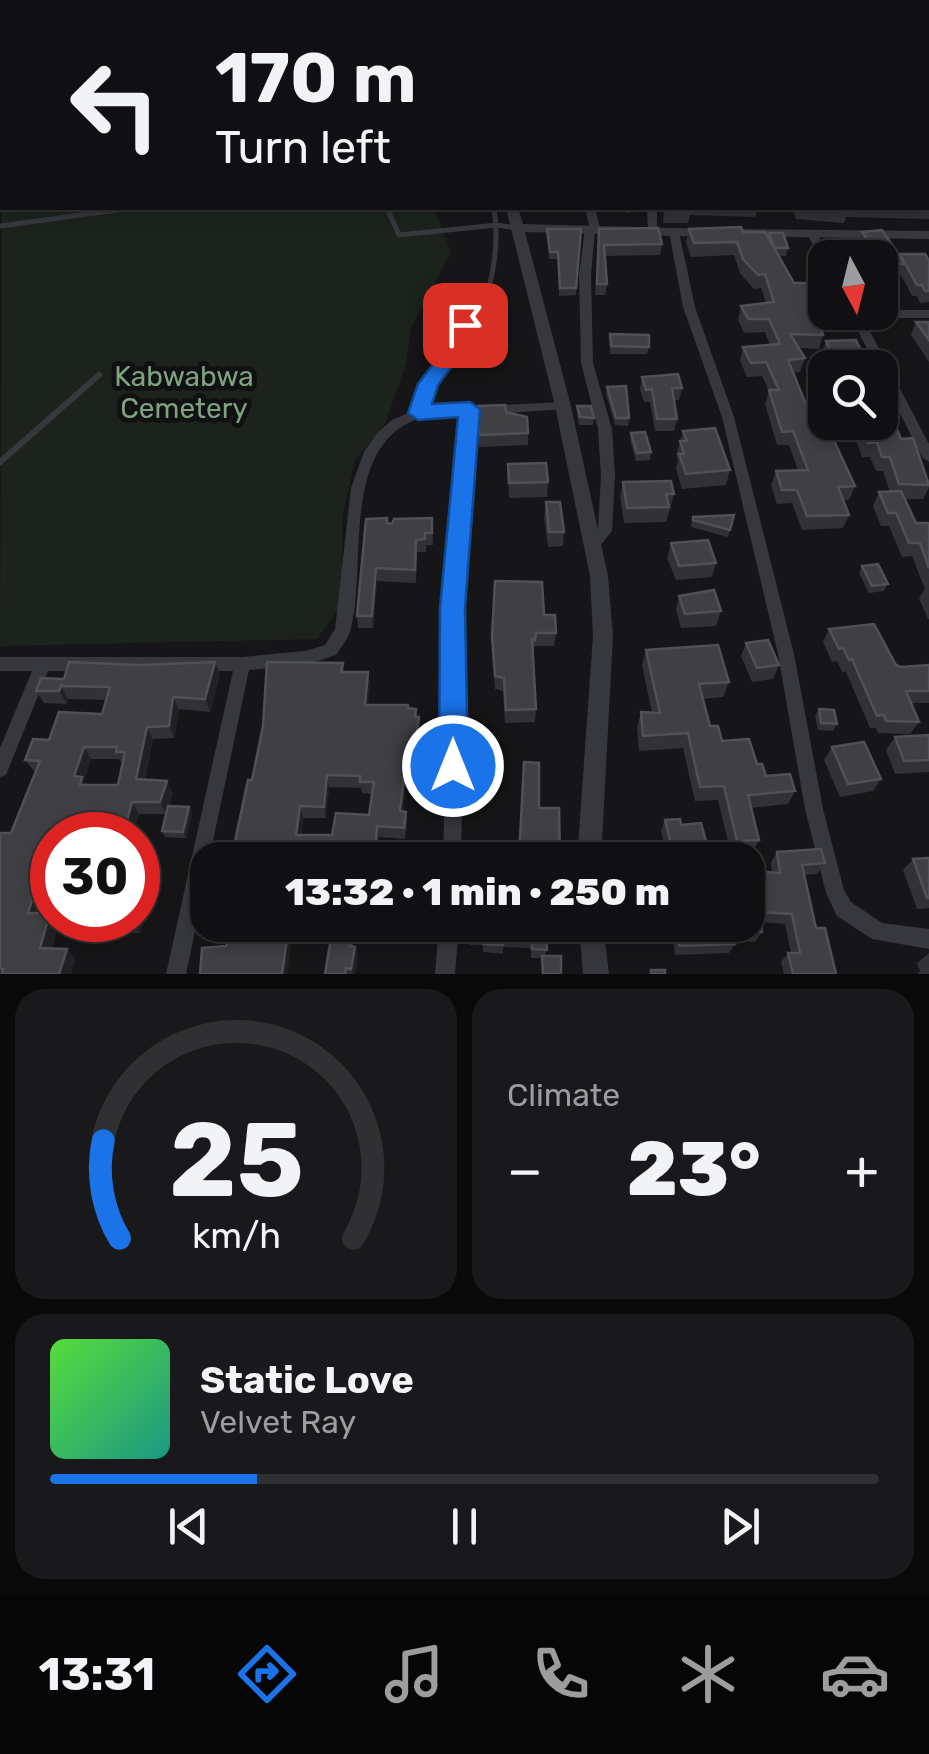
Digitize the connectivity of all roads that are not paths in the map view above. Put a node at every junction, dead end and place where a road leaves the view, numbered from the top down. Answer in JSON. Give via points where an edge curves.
{"nodes":[{"id":1,"x":117,"y":210,"type":"dead end"},
{"id":2,"x":388,"y":210,"type":"edge"},
{"id":3,"x":494,"y":210,"type":"edge"},
{"id":4,"x":513,"y":210,"type":"edge"},
{"id":5,"x":590,"y":210,"type":"edge"},
{"id":6,"x":652,"y":210,"type":"edge"},
{"id":7,"x":496,"y":225,"type":"junction"},
{"id":8,"x":0,"y":226,"type":"edge"},
{"id":9,"x":518,"y":228,"type":"junction"},
{"id":10,"x":592,"y":228,"type":"junction"},
{"id":11,"x":653,"y":231,"type":"junction"},
{"id":12,"x":674,"y":232,"type":"junction"},
{"id":13,"x":812,"y":234,"type":"junction"},
{"id":14,"x":929,"y":235,"type":"edge"},
{"id":15,"x":815,"y":240,"type":"edge"},
{"id":16,"x":898,"y":314,"type":"edge"},
{"id":17,"x":929,"y":314,"type":"edge"},
{"id":18,"x":863,"y":330,"type":"edge"},
{"id":19,"x":99,"y":376,"type":"dead end"},
{"id":20,"x":564,"y":406,"type":"junction"},
{"id":21,"x":470,"y":409,"type":"junction"},
{"id":22,"x":418,"y":413,"type":"junction"},
{"id":23,"x":909,"y":418,"type":"junction"},
{"id":24,"x":929,"y":418,"type":"edge"},
{"id":25,"x":929,"y":457,"type":"edge"},
{"id":26,"x":0,"y":462,"type":"edge"},
{"id":27,"x":594,"y":543,"type":"junction"},
{"id":28,"x":0,"y":664,"type":"edge"},
{"id":29,"x":42,"y":664,"type":"junction"},
{"id":30,"x":242,"y":664,"type":"junction"},
{"id":31,"x":0,"y":769,"type":"edge"},
{"id":32,"x":452,"y":842,"type":"edge"},
{"id":33,"x":590,"y":842,"type":"edge"},
{"id":34,"x":929,"y":939,"type":"edge"},
{"id":35,"x":448,"y":942,"type":"edge"},
{"id":36,"x":593,"y":942,"type":"edge"},
{"id":37,"x":176,"y":974,"type":"edge"},
{"id":38,"x":445,"y":974,"type":"edge"},
{"id":39,"x":596,"y":974,"type":"edge"}],
"edges":[{"from":1,"to":8,"type":"lane"},
{"from":2,"to":7,"type":"lane","via":[[399,234]]},
{"from":3,"to":7,"type":"lane"},
{"from":4,"to":9,"type":"street"},
{"from":5,"to":10,"type":"street"},
{"from":6,"to":11,"type":"street"},
{"from":7,"to":9,"type":"lane"},
{"from":7,"to":22,"type":"lane","via":[[483,302],[451,338],[452,353],[428,384]]},
{"from":9,"to":10,"type":"street"},
{"from":9,"to":20,"type":"street"},
{"from":10,"to":11,"type":"street"},
{"from":10,"to":27,"type":"street","via":[[584,274],[587,363],[606,428],[608,476],[606,530]]},
{"from":11,"to":12,"type":"street"},
{"from":12,"to":13,"type":"street"},
{"from":12,"to":34,"type":"street","via":[[786,654],[835,893],[844,909],[878,932]]},
{"from":13,"to":14,"type":"street"},
{"from":13,"to":15,"type":"street"},
{"from":16,"to":17,"type":"street"},
{"from":18,"to":23,"type":"street"},
{"from":19,"to":26,"type":"lane"},
{"from":20,"to":21,"type":"street"},
{"from":20,"to":27,"type":"street"},
{"from":21,"to":22,"type":"street"},
{"from":21,"to":32,"type":"street","via":[[452,608]]},
{"from":22,"to":30,"type":"street","via":[[382,434],[363,467],[337,643],[322,655]]},
{"from":23,"to":24,"type":"street"},
{"from":23,"to":25,"type":"street"},
{"from":27,"to":33,"type":"street","via":[[603,636]]},
{"from":28,"to":29,"type":"street"},
{"from":29,"to":30,"type":"street"},
{"from":29,"to":31,"type":"street"},
{"from":30,"to":37,"type":"street"},
{"from":35,"to":38,"type":"street"},
{"from":36,"to":39,"type":"street"}]}
